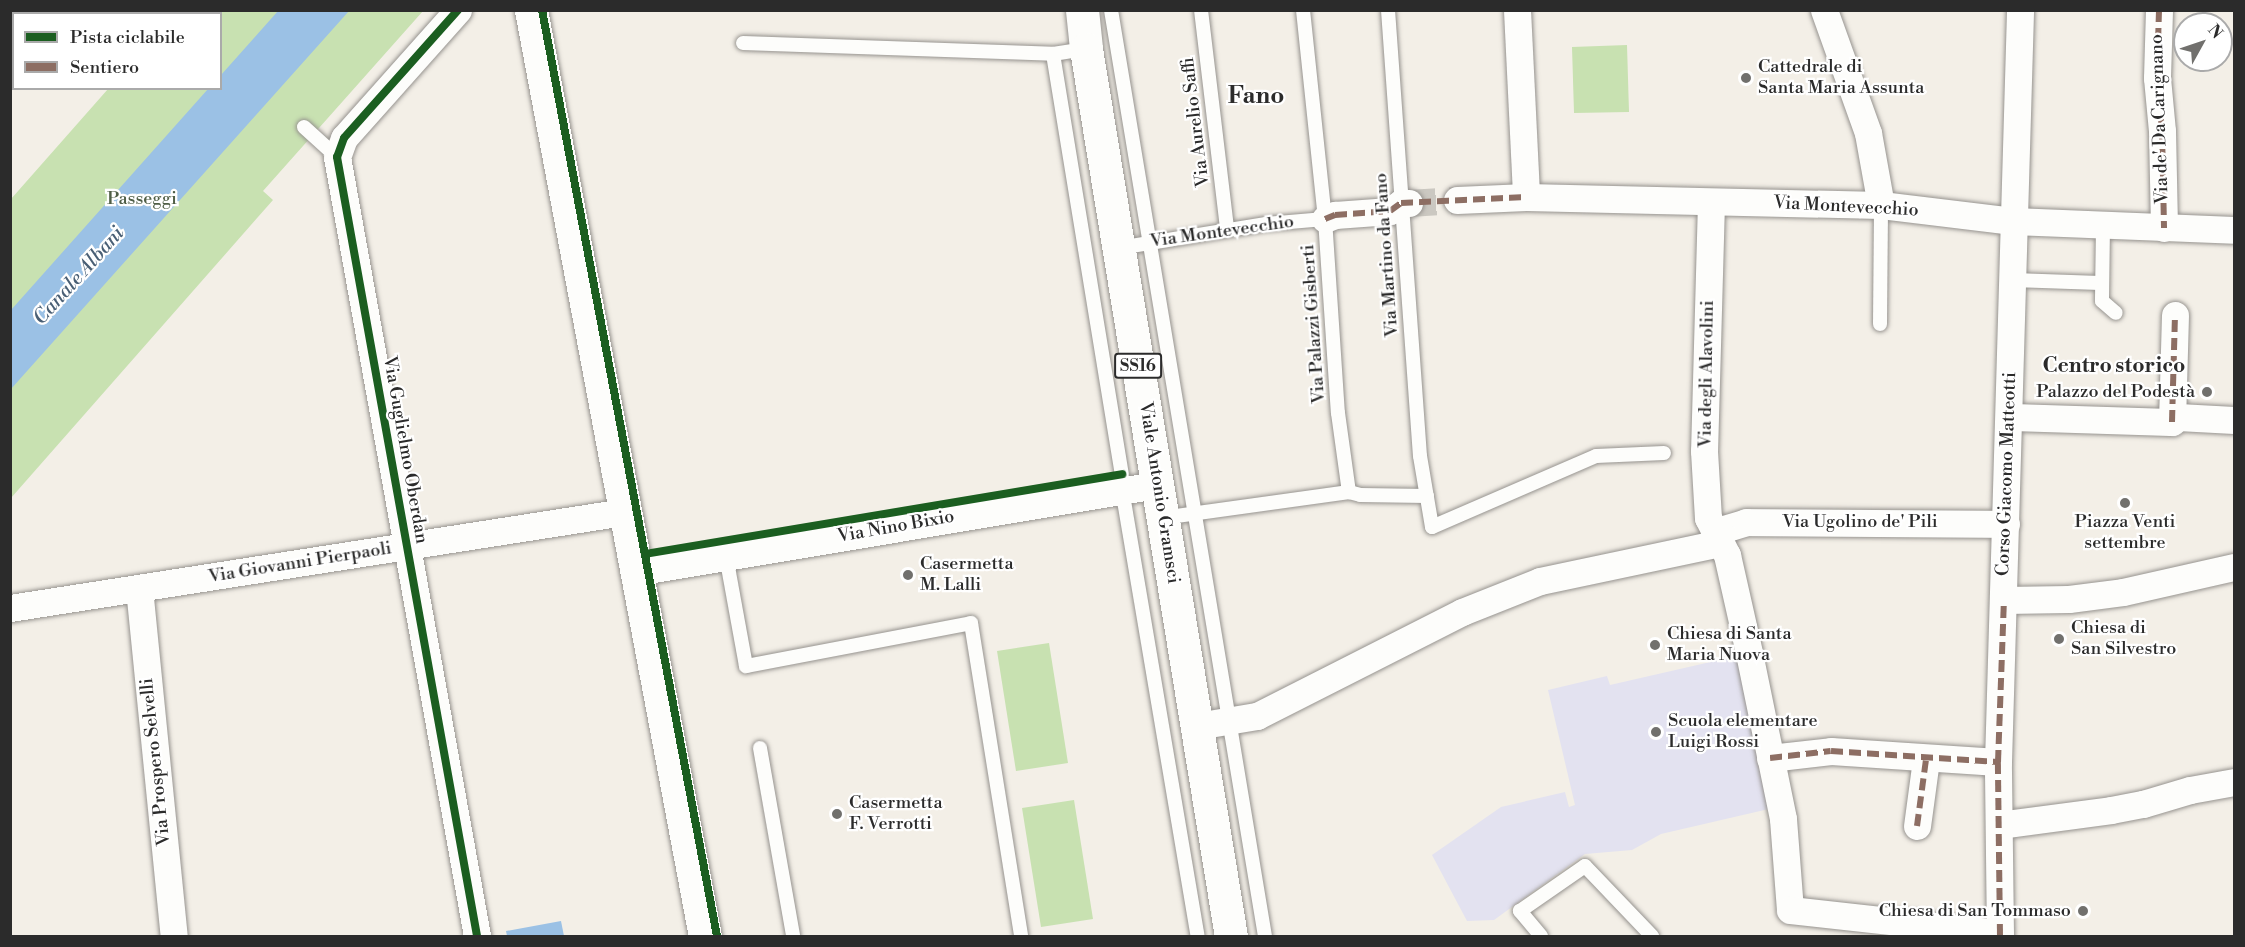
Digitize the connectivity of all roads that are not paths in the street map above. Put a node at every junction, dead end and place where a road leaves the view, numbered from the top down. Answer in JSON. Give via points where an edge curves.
{"nodes":[{"id":1,"x":458,"y":10,"type":"edge"},
{"id":2,"x":531,"y":10,"type":"edge"},
{"id":3,"x":1074,"y":10,"type":"edge"},
{"id":4,"x":1082,"y":10,"type":"edge"},
{"id":5,"x":1112,"y":10,"type":"edge"},
{"id":6,"x":1201,"y":10,"type":"edge"},
{"id":7,"x":1303,"y":10,"type":"edge"},
{"id":8,"x":1388,"y":10,"type":"edge"},
{"id":9,"x":1517,"y":10,"type":"edge"},
{"id":10,"x":1824,"y":10,"type":"edge"},
{"id":11,"x":2020,"y":10,"type":"edge"},
{"id":12,"x":2159,"y":10,"type":"edge"},
{"id":13,"x":743,"y":43,"type":"dead end"},
{"id":14,"x":1086,"y":49,"type":"junction"},
{"id":15,"x":1053,"y":54,"type":"junction"},
{"id":16,"x":304,"y":127,"type":"dead end"},
{"id":17,"x":1137,"y":155,"type":"junction"},
{"id":18,"x":337,"y":157,"type":"junction"},
{"id":19,"x":1104,"y":159,"type":"junction"},
{"id":20,"x":1526,"y":197,"type":"junction"},
{"id":21,"x":1457,"y":200,"type":"tunnel mouth"},
{"id":22,"x":1711,"y":202,"type":"junction"},
{"id":23,"x":1405,"y":203,"type":"junction"},
{"id":24,"x":1881,"y":205,"type":"junction"},
{"id":25,"x":1325,"y":219,"type":"junction"},
{"id":26,"x":2013,"y":221,"type":"junction"},
{"id":27,"x":2103,"y":226,"type":"junction"},
{"id":28,"x":2164,"y":228,"type":"junction"},
{"id":29,"x":1227,"y":230,"type":"junction"},
{"id":30,"x":2235,"y":231,"type":"edge"},
{"id":31,"x":1104,"y":239,"type":"junction"},
{"id":32,"x":1151,"y":242,"type":"junction"},
{"id":33,"x":2013,"y":280,"type":"junction"},
{"id":34,"x":2100,"y":283,"type":"junction"},
{"id":35,"x":2116,"y":313,"type":"dead end"},
{"id":36,"x":2175,"y":315,"type":"dead end"},
{"id":37,"x":1880,"y":324,"type":"dead end"},
{"id":38,"x":1146,"y":414,"type":"junction"},
{"id":39,"x":2010,"y":417,"type":"junction"},
{"id":40,"x":1113,"y":419,"type":"junction"},
{"id":41,"x":2235,"y":420,"type":"edge"},
{"id":42,"x":2172,"y":422,"type":"junction"},
{"id":43,"x":1664,"y":453,"type":"dead end"},
{"id":44,"x":1122,"y":481,"type":"junction"},
{"id":45,"x":1156,"y":484,"type":"junction"},
{"id":46,"x":1349,"y":492,"type":"junction"},
{"id":47,"x":1427,"y":496,"type":"junction"},
{"id":48,"x":624,"y":512,"type":"junction"},
{"id":49,"x":1196,"y":513,"type":"junction"},
{"id":50,"x":1162,"y":518,"type":"junction"},
{"id":51,"x":2006,"y":524,"type":"junction"},
{"id":52,"x":1717,"y":537,"type":"junction"},
{"id":53,"x":407,"y":546,"type":"junction"},
{"id":54,"x":726,"y":556,"type":"junction"},
{"id":55,"x":2235,"y":567,"type":"edge"},
{"id":56,"x":636,"y":572,"type":"junction"},
{"id":57,"x":139,"y":588,"type":"junction"},
{"id":58,"x":2004,"y":600,"type":"junction"},
{"id":59,"x":10,"y":608,"type":"edge"},
{"id":60,"x":1230,"y":722,"type":"junction"},
{"id":61,"x":1197,"y":726,"type":"junction"},
{"id":62,"x":760,"y":748,"type":"dead end"},
{"id":63,"x":1770,"y":758,"type":"junction"},
{"id":64,"x":1926,"y":759,"type":"junction"},
{"id":65,"x":1186,"y":762,"type":"junction"},
{"id":66,"x":1998,"y":762,"type":"junction"},
{"id":67,"x":2235,"y":782,"type":"edge"},
{"id":68,"x":1227,"y":811,"type":"junction"},
{"id":69,"x":1999,"y":825,"type":"junction"},
{"id":70,"x":1917,"y":826,"type":"dead end"},
{"id":71,"x":2000,"y":935,"type":"edge"},
{"id":72,"x":174,"y":936,"type":"edge"},
{"id":73,"x":477,"y":936,"type":"edge"},
{"id":74,"x":705,"y":936,"type":"edge"},
{"id":75,"x":793,"y":936,"type":"edge"},
{"id":76,"x":1021,"y":936,"type":"edge"},
{"id":77,"x":1198,"y":936,"type":"edge"},
{"id":78,"x":1232,"y":936,"type":"edge"},
{"id":79,"x":1265,"y":936,"type":"edge"},
{"id":80,"x":1541,"y":936,"type":"edge"},
{"id":81,"x":1652,"y":936,"type":"edge"}],
"edges":[{"from":1,"to":18,"type":"street","via":[[344,138]]},
{"from":2,"to":48,"type":"main road"},
{"from":3,"to":14,"type":"main road","name":"Viale Antonio Gramsci","number":"SS16"},
{"from":4,"to":14,"type":"main road","name":"Viale Antonio Gramsci","number":"SS16"},
{"from":5,"to":17,"type":"lane"},
{"from":6,"to":29,"type":"lane","name":"Via Aurelio Saffi"},
{"from":7,"to":25,"type":"lane","name":"Via Palazzi Gisberti"},
{"from":8,"to":23,"type":"lane","name":"Via Martino da Fano"},
{"from":9,"to":20,"type":"street"},
{"from":10,"to":24,"type":"street","via":[[1868,133]]},
{"from":11,"to":26,"type":"street","name":"Corso Giacomo Matteotti"},
{"from":12,"to":28,"type":"street","name":"Via de' Da Carignano","via":[[2157,78]]},
{"from":13,"to":15,"type":"lane"},
{"from":14,"to":15,"type":"lane"},
{"from":14,"to":19,"type":"main road","name":"Viale Antonio Gramsci","number":"SS16"},
{"from":15,"to":31,"type":"lane"},
{"from":16,"to":18,"type":"lane"},
{"from":17,"to":19,"type":"lane"},
{"from":17,"to":32,"type":"lane"},
{"from":18,"to":53,"type":"street","name":"Via Guglielmo Oberdan"},
{"from":19,"to":31,"type":"main road","name":"Viale Antonio Gramsci","number":"SS16"},
{"from":20,"to":21,"type":"street","name":"Via Montevecchio"},
{"from":20,"to":22,"type":"street","name":"Via Montevecchio"},
{"from":22,"to":24,"type":"street","name":"Via Montevecchio"},
{"from":22,"to":52,"type":"street","name":"Via degli Alavolini","via":[[1699,451],[1708,518]]},
{"from":23,"to":25,"type":"street","via":[[1390,211]]},
{"from":23,"to":47,"type":"lane","name":"Via Martino da Fano","via":[[1420,456]]},
{"from":24,"to":26,"type":"street","name":"Via Montevecchio"},
{"from":24,"to":37,"type":"lane"},
{"from":25,"to":29,"type":"lane","name":"Via Montevecchio"},
{"from":25,"to":46,"type":"lane","name":"Via Palazzi Gisberti","via":[[1338,413]]},
{"from":26,"to":27,"type":"street","name":"Via Montevecchio"},
{"from":26,"to":33,"type":"street","name":"Corso Giacomo Matteotti"},
{"from":27,"to":28,"type":"street","name":"Via Montevecchio"},
{"from":27,"to":34,"type":"lane"},
{"from":28,"to":30,"type":"street","name":"Via Montevecchio"},
{"from":29,"to":32,"type":"lane","name":"Via Montevecchio"},
{"from":31,"to":32,"type":"lane","name":"Via Montevecchio"},
{"from":31,"to":38,"type":"main road","name":"Viale Antonio Gramsci","number":"SS16"},
{"from":31,"to":40,"type":"lane"},
{"from":32,"to":49,"type":"lane"},
{"from":33,"to":34,"type":"lane"},
{"from":33,"to":39,"type":"street","name":"Corso Giacomo Matteotti"},
{"from":34,"to":35,"type":"lane","via":[[2102,301]]},
{"from":36,"to":42,"type":"street"},
{"from":38,"to":40,"type":"lane"},
{"from":38,"to":45,"type":"main road","name":"Viale Antonio Gramsci","number":"SS16"},
{"from":39,"to":42,"type":"street"},
{"from":39,"to":51,"type":"street","name":"Corso Giacomo Matteotti"},
{"from":40,"to":44,"type":"lane"},
{"from":41,"to":42,"type":"street","via":[[2178,417]]},
{"from":43,"to":47,"type":"lane","name":"Via Martino da Fano","via":[[1596,456],[1432,527]]},
{"from":44,"to":45,"type":"street","name":"Via Nino Bixio"},
{"from":44,"to":54,"type":"street","name":"Via Nino Bixio"},
{"from":44,"to":65,"type":"lane"},
{"from":45,"to":50,"type":"main road","name":"Viale Antonio Gramsci","number":"SS16"},
{"from":46,"to":47,"type":"lane"},
{"from":46,"to":49,"type":"lane"},
{"from":48,"to":53,"type":"street","name":"Via Giovanni Pierpaoli"},
{"from":48,"to":56,"type":"main road"},
{"from":49,"to":50,"type":"lane"},
{"from":49,"to":60,"type":"lane"},
{"from":50,"to":61,"type":"main road","name":"Viale Antonio Gramsci","number":"SS16"},
{"from":51,"to":52,"type":"street","name":"Via Ugolino de' Pili","via":[[1746,522]]},
{"from":51,"to":58,"type":"street","name":"Corso Giacomo Matteotti"},
{"from":52,"to":60,"type":"street","name":"Via Ugolino de' Pili","via":[[1540,581],[1502,595],[1257,716]]},
{"from":52,"to":63,"type":"street","name":"Via degli Alavolini","via":[[1727,555]]},
{"from":53,"to":57,"type":"street","name":"Via Giovanni Pierpaoli"},
{"from":53,"to":73,"type":"street","name":"Via Guglielmo Oberdan"},
{"from":54,"to":56,"type":"street","name":"Via Nino Bixio"},
{"from":54,"to":76,"type":"lane","via":[[746,666],[971,623]]},
{"from":55,"to":58,"type":"street","via":[[2123,592],[2068,599]]},
{"from":56,"to":74,"type":"main road"},
{"from":57,"to":59,"type":"street","name":"Via Giovanni Pierpaoli"},
{"from":57,"to":72,"type":"street","name":"Via Prospero Selvelli"},
{"from":58,"to":66,"type":"street","name":"Corso Giacomo Matteotti"},
{"from":60,"to":61,"type":"street","name":"Via Ugolino de' Pili"},
{"from":60,"to":68,"type":"lane"},
{"from":61,"to":65,"type":"main road","name":"Viale Antonio Gramsci","number":"SS16"},
{"from":62,"to":75,"type":"lane"},
{"from":63,"to":64,"type":"street","via":[[1831,751]]},
{"from":63,"to":71,"type":"street","name":"Via degli Alavolini","via":[[1783,819],[1790,910]]},
{"from":64,"to":66,"type":"street"},
{"from":64,"to":70,"type":"street"},
{"from":65,"to":68,"type":"main road","name":"Viale Antonio Gramsci","number":"SS16"},
{"from":65,"to":77,"type":"lane"},
{"from":66,"to":69,"type":"street","name":"Corso Giacomo Matteotti"},
{"from":67,"to":69,"type":"street","via":[[2111,810]]},
{"from":68,"to":78,"type":"main road","name":"Viale Antonio Gramsci","number":"SS16"},
{"from":68,"to":79,"type":"lane"},
{"from":69,"to":71,"type":"street","name":"Corso Giacomo Matteotti"},
{"from":80,"to":81,"type":"lane","via":[[1520,911],[1585,866]]}]}
